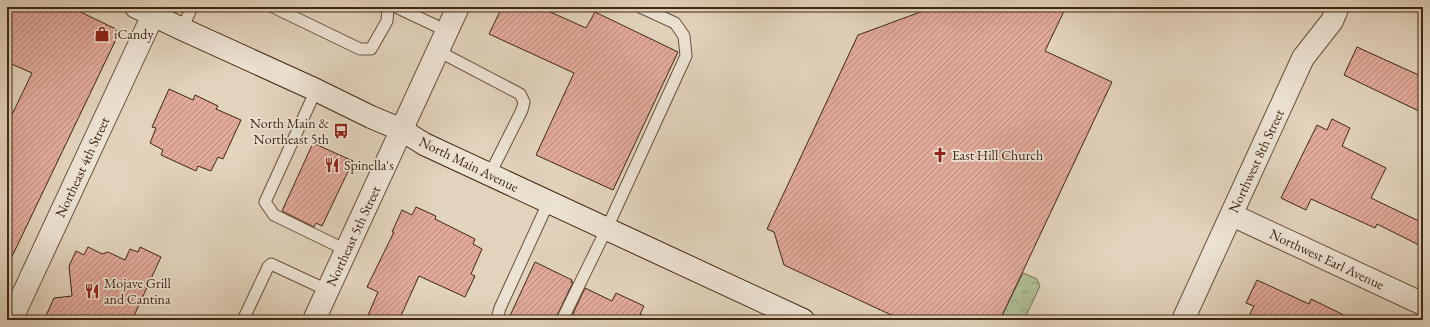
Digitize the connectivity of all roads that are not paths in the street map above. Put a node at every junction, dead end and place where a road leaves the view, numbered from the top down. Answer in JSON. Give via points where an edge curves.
{"nodes":[{"id":1,"x":192,"y":7,"type":"edge"},
{"id":2,"x":273,"y":7,"type":"edge"},
{"id":3,"x":388,"y":7,"type":"edge"},
{"id":4,"x":396,"y":7,"type":"edge"},
{"id":5,"x":458,"y":7,"type":"edge"},
{"id":6,"x":640,"y":7,"type":"edge"},
{"id":7,"x":1338,"y":7,"type":"edge"},
{"id":8,"x":144,"y":11,"type":"edge"},
{"id":9,"x":182,"y":29,"type":"junction"},
{"id":10,"x":447,"y":31,"type":"junction"},
{"id":11,"x":438,"y":51,"type":"junction"},
{"id":12,"x":316,"y":90,"type":"junction"},
{"id":13,"x":402,"y":130,"type":"junction"},
{"id":14,"x":490,"y":174,"type":"junction"},
{"id":15,"x":549,"y":201,"type":"junction"},
{"id":16,"x":1232,"y":215,"type":"junction"},
{"id":17,"x":607,"y":228,"type":"junction"},
{"id":18,"x":346,"y":250,"type":"junction"},
{"id":19,"x":327,"y":290,"type":"junction"},
{"id":20,"x":1423,"y":304,"type":"edge"},
{"id":21,"x":10,"y":320,"type":"edge"},
{"id":22,"x":243,"y":320,"type":"edge"},
{"id":23,"x":314,"y":320,"type":"edge"},
{"id":24,"x":498,"y":320,"type":"edge"},
{"id":25,"x":562,"y":320,"type":"edge"},
{"id":26,"x":803,"y":320,"type":"edge"},
{"id":27,"x":1183,"y":320,"type":"edge"}],
"edges":[{"from":1,"to":9,"type":"lane"},
{"from":2,"to":3,"type":"lane","via":[[360,49],[371,49],[387,21]]},
{"from":4,"to":10,"type":"lane"},
{"from":5,"to":10,"type":"street","name":"Northeast 5th Street"},
{"from":6,"to":17,"type":"lane","via":[[675,23],[684,36],[686,56]]},
{"from":7,"to":16,"type":"street","name":"Northwest 8th Street","via":[[1332,21],[1303,58]]},
{"from":8,"to":9,"type":"street","name":"North Main Avenue"},
{"from":8,"to":21,"type":"street","name":"Northeast 4th Street"},
{"from":9,"to":12,"type":"street","name":"North Main Avenue"},
{"from":10,"to":11,"type":"street","name":"Northeast 5th Street"},
{"from":11,"to":13,"type":"street","name":"Northeast 5th Street"},
{"from":11,"to":14,"type":"lane","via":[[520,94],[524,102]]},
{"from":12,"to":13,"type":"street","name":"North Main Avenue"},
{"from":12,"to":18,"type":"lane","via":[[265,202],[274,215]]},
{"from":13,"to":14,"type":"street","name":"North Main Avenue","via":[[424,144]]},
{"from":13,"to":18,"type":"street","name":"Northeast 5th Street"},
{"from":14,"to":15,"type":"street","name":"North Main Avenue"},
{"from":15,"to":17,"type":"street","name":"North Main Avenue"},
{"from":15,"to":24,"type":"lane","via":[[500,308]]},
{"from":16,"to":20,"type":"street","name":"Northwest Earl Avenue"},
{"from":16,"to":27,"type":"street","name":"Northwest 8th Street"},
{"from":17,"to":25,"type":"lane"},
{"from":17,"to":26,"type":"street","name":"North Main Avenue"},
{"from":18,"to":19,"type":"street","name":"Northeast 5th Street"},
{"from":19,"to":22,"type":"lane","via":[[271,264]]},
{"from":19,"to":23,"type":"street","name":"Northeast 5th Street"}]}
